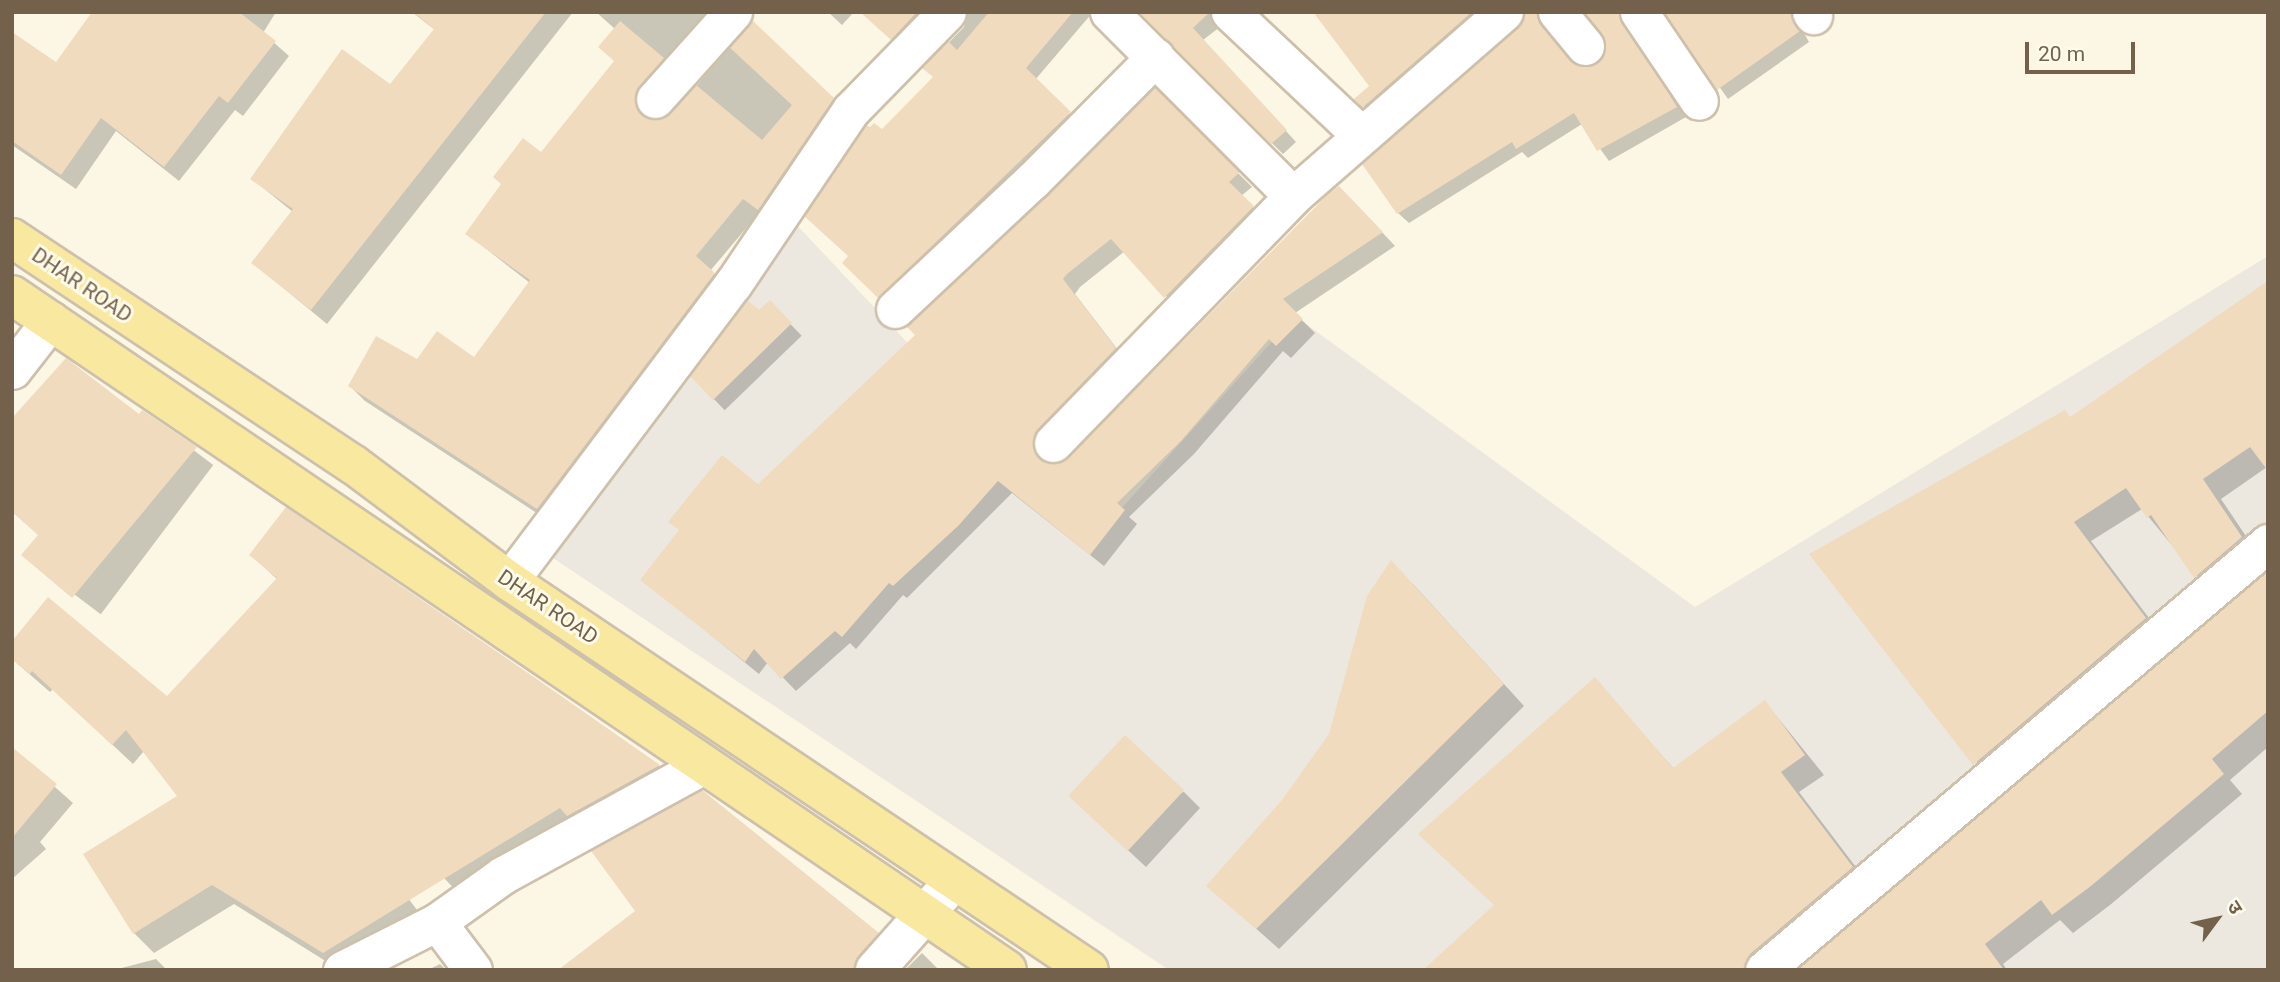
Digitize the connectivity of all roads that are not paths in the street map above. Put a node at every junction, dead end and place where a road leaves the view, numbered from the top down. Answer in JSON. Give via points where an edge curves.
{"nodes":[{"id":1,"x":733,"y":12,"type":"edge"},
{"id":2,"x":947,"y":12,"type":"edge"},
{"id":3,"x":1109,"y":12,"type":"edge"},
{"id":4,"x":1230,"y":12,"type":"edge"},
{"id":5,"x":1557,"y":12,"type":"edge"},
{"id":6,"x":1639,"y":12,"type":"edge"},
{"id":7,"x":1496,"y":15,"type":"edge"},
{"id":8,"x":1585,"y":46,"type":"dead end"},
{"id":9,"x":1155,"y":57,"type":"junction"},
{"id":10,"x":655,"y":99,"type":"dead end"},
{"id":11,"x":1699,"y":101,"type":"dead end"},
{"id":12,"x":1361,"y":135,"type":"junction"},
{"id":13,"x":1293,"y":195,"type":"junction"},
{"id":14,"x":12,"y":238,"type":"edge"},
{"id":15,"x":12,"y":295,"type":"edge"},
{"id":16,"x":895,"y":309,"type":"dead end"},
{"id":17,"x":51,"y":320,"type":"junction"},
{"id":18,"x":12,"y":370,"type":"edge"},
{"id":19,"x":1052,"y":443,"type":"dead end"},
{"id":20,"x":2268,"y":543,"type":"edge"},
{"id":21,"x":509,"y":581,"type":"junction"},
{"id":22,"x":705,"y":765,"type":"junction"},
{"id":23,"x":955,"y":880,"type":"junction"},
{"id":24,"x":924,"y":915,"type":"junction"},
{"id":25,"x":437,"y":922,"type":"junction"},
{"id":26,"x":342,"y":970,"type":"edge"},
{"id":27,"x":473,"y":970,"type":"edge"},
{"id":28,"x":875,"y":970,"type":"edge"},
{"id":29,"x":1007,"y":970,"type":"edge"},
{"id":30,"x":1089,"y":970,"type":"edge"},
{"id":31,"x":1764,"y":970,"type":"edge"}],
"edges":[{"from":1,"to":10,"type":"street"},
{"from":2,"to":21,"type":"street","via":[[851,110],[733,284]]},
{"from":3,"to":9,"type":"street"},
{"from":4,"to":12,"type":"street"},
{"from":5,"to":8,"type":"street"},
{"from":6,"to":11,"type":"street"},
{"from":7,"to":12,"type":"street"},
{"from":9,"to":13,"type":"street"},
{"from":9,"to":16,"type":"street"},
{"from":12,"to":13,"type":"street"},
{"from":13,"to":19,"type":"street"},
{"from":14,"to":21,"type":"main road","name":"DHAR ROAD","via":[[354,465]]},
{"from":15,"to":17,"type":"main road","name":"DHAR ROAD"},
{"from":17,"to":18,"type":"street"},
{"from":17,"to":22,"type":"main road","name":"DHAR ROAD","via":[[310,501]]},
{"from":20,"to":31,"type":"street"},
{"from":21,"to":23,"type":"main road","name":"DHAR ROAD"},
{"from":22,"to":24,"type":"main road","name":"DHAR ROAD"},
{"from":22,"to":25,"type":"street","via":[[503,875]]},
{"from":23,"to":24,"type":"street"},
{"from":23,"to":30,"type":"main road","name":"DHAR ROAD"},
{"from":24,"to":28,"type":"street"},
{"from":24,"to":29,"type":"main road","name":"DHAR ROAD"},
{"from":25,"to":26,"type":"street"},
{"from":25,"to":27,"type":"street"}]}
